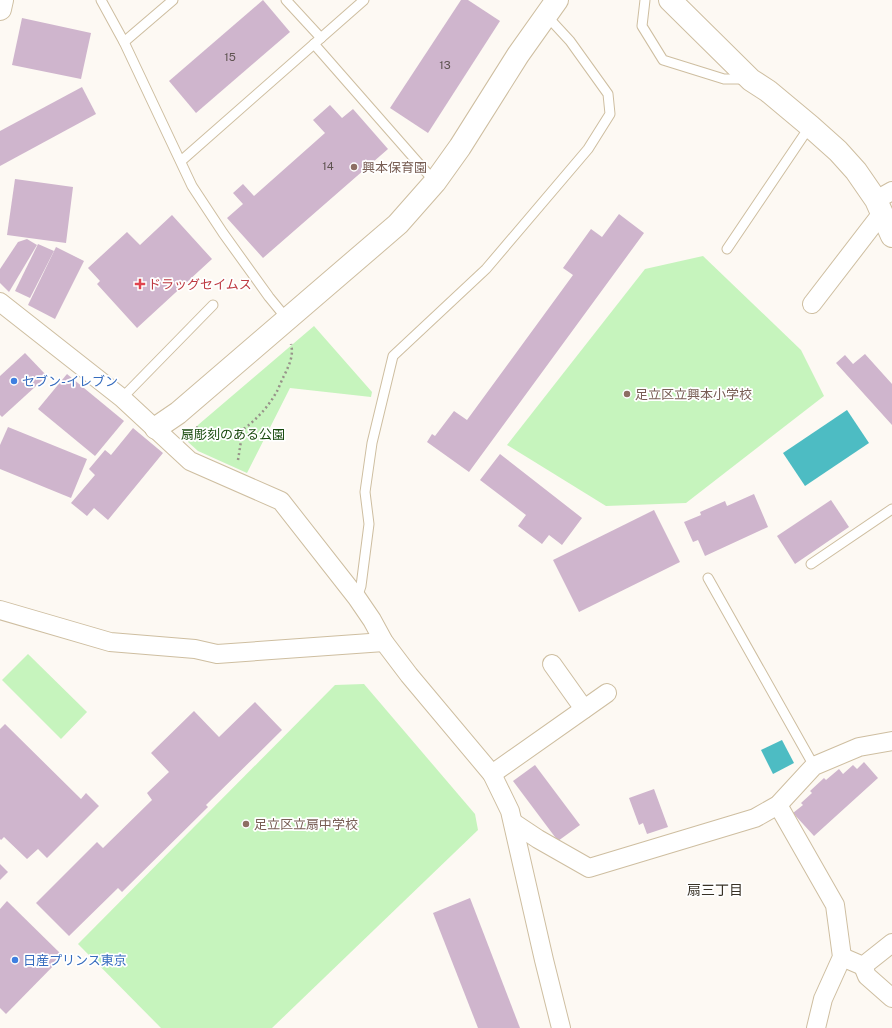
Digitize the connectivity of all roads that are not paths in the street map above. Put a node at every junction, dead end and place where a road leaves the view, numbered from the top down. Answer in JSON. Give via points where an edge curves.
{"nodes":[{"id":1,"x":2,"y":0,"type":"edge"},
{"id":2,"x":101,"y":0,"type":"edge"},
{"id":3,"x":173,"y":0,"type":"edge"},
{"id":4,"x":286,"y":0,"type":"edge"},
{"id":5,"x":364,"y":0,"type":"edge"},
{"id":6,"x":645,"y":0,"type":"edge"},
{"id":7,"x":679,"y":6,"type":"edge"},
{"id":8,"x":552,"y":8,"type":"edge"},
{"id":9,"x":0,"y":9,"type":"edge"},
{"id":10,"x":317,"y":41,"type":"junction"},
{"id":11,"x":124,"y":42,"type":"junction"},
{"id":12,"x":751,"y":80,"type":"junction"},
{"id":13,"x":810,"y":126,"type":"junction"},
{"id":14,"x":181,"y":161,"type":"junction"},
{"id":15,"x":435,"y":182,"type":"junction"},
{"id":16,"x":883,"y":201,"type":"edge"},
{"id":17,"x":892,"y":236,"type":"edge"},
{"id":18,"x":727,"y":249,"type":"dead end"},
{"id":19,"x":0,"y":302,"type":"edge"},
{"id":20,"x":812,"y":304,"type":"dead end"},
{"id":21,"x":213,"y":305,"type":"dead end"},
{"id":22,"x":287,"y":319,"type":"junction"},
{"id":23,"x":122,"y":398,"type":"junction"},
{"id":24,"x":156,"y":428,"type":"junction"},
{"id":25,"x":892,"y":509,"type":"edge"},
{"id":26,"x":811,"y":564,"type":"dead end"},
{"id":27,"x":708,"y":578,"type":"dead end"},
{"id":28,"x":356,"y":598,"type":"junction"},
{"id":29,"x":0,"y":610,"type":"edge"},
{"id":30,"x":384,"y":642,"type":"junction"},
{"id":31,"x":552,"y":664,"type":"dead end"},
{"id":32,"x":607,"y":693,"type":"dead end"},
{"id":33,"x":584,"y":709,"type":"junction"},
{"id":34,"x":892,"y":741,"type":"edge"},
{"id":35,"x":814,"y":766,"type":"junction"},
{"id":36,"x":492,"y":774,"type":"junction"},
{"id":37,"x":778,"y":805,"type":"junction"},
{"id":38,"x":514,"y":824,"type":"junction"},
{"id":39,"x":892,"y":943,"type":"edge"},
{"id":40,"x":842,"y":957,"type":"junction"},
{"id":41,"x":863,"y":966,"type":"junction"},
{"id":42,"x":892,"y":998,"type":"edge"},
{"id":43,"x":561,"y":1028,"type":"edge"},
{"id":44,"x":816,"y":1028,"type":"edge"}],
"edges":[{"from":1,"to":9,"type":"street"},
{"from":2,"to":11,"type":"lane"},
{"from":3,"to":11,"type":"lane"},
{"from":4,"to":10,"type":"lane"},
{"from":5,"to":10,"type":"lane"},
{"from":6,"to":12,"type":"lane","via":[[642,26],[663,60],[724,79]]},
{"from":7,"to":12,"type":"street"},
{"from":8,"to":15,"type":"street","via":[[518,54]]},
{"from":8,"to":28,"type":"lane","via":[[570,41],[608,94],[610,114],[588,148],[486,269],[393,356],[372,443],[365,492],[369,524],[361,586]]},
{"from":10,"to":14,"type":"lane"},
{"from":10,"to":15,"type":"lane"},
{"from":11,"to":14,"type":"lane"},
{"from":12,"to":13,"type":"street"},
{"from":13,"to":16,"type":"street","via":[[838,151]]},
{"from":13,"to":18,"type":"lane"},
{"from":14,"to":22,"type":"lane","via":[[192,186],[223,233]]},
{"from":15,"to":22,"type":"street","via":[[398,224]]},
{"from":16,"to":17,"type":"street"},
{"from":16,"to":20,"type":"street"},
{"from":19,"to":23,"type":"street"},
{"from":21,"to":23,"type":"lane"},
{"from":22,"to":24,"type":"street","via":[[178,413]]},
{"from":23,"to":24,"type":"street"},
{"from":24,"to":28,"type":"street","via":[[190,460],[281,502]]},
{"from":25,"to":26,"type":"lane"},
{"from":27,"to":35,"type":"lane"},
{"from":28,"to":30,"type":"street"},
{"from":29,"to":30,"type":"street","via":[[110,642],[195,649],[217,654]]},
{"from":30,"to":36,"type":"street"},
{"from":31,"to":33,"type":"street"},
{"from":32,"to":33,"type":"street"},
{"from":33,"to":36,"type":"street"},
{"from":34,"to":35,"type":"street","via":[[859,746]]},
{"from":35,"to":37,"type":"street"},
{"from":36,"to":38,"type":"street"},
{"from":37,"to":38,"type":"street","via":[[755,818],[589,868]]},
{"from":37,"to":40,"type":"street","via":[[835,905]]},
{"from":38,"to":43,"type":"street"},
{"from":39,"to":41,"type":"street"},
{"from":40,"to":41,"type":"street"},
{"from":40,"to":44,"type":"street","via":[[823,999]]},
{"from":41,"to":42,"type":"street","via":[[867,976]]}]}
